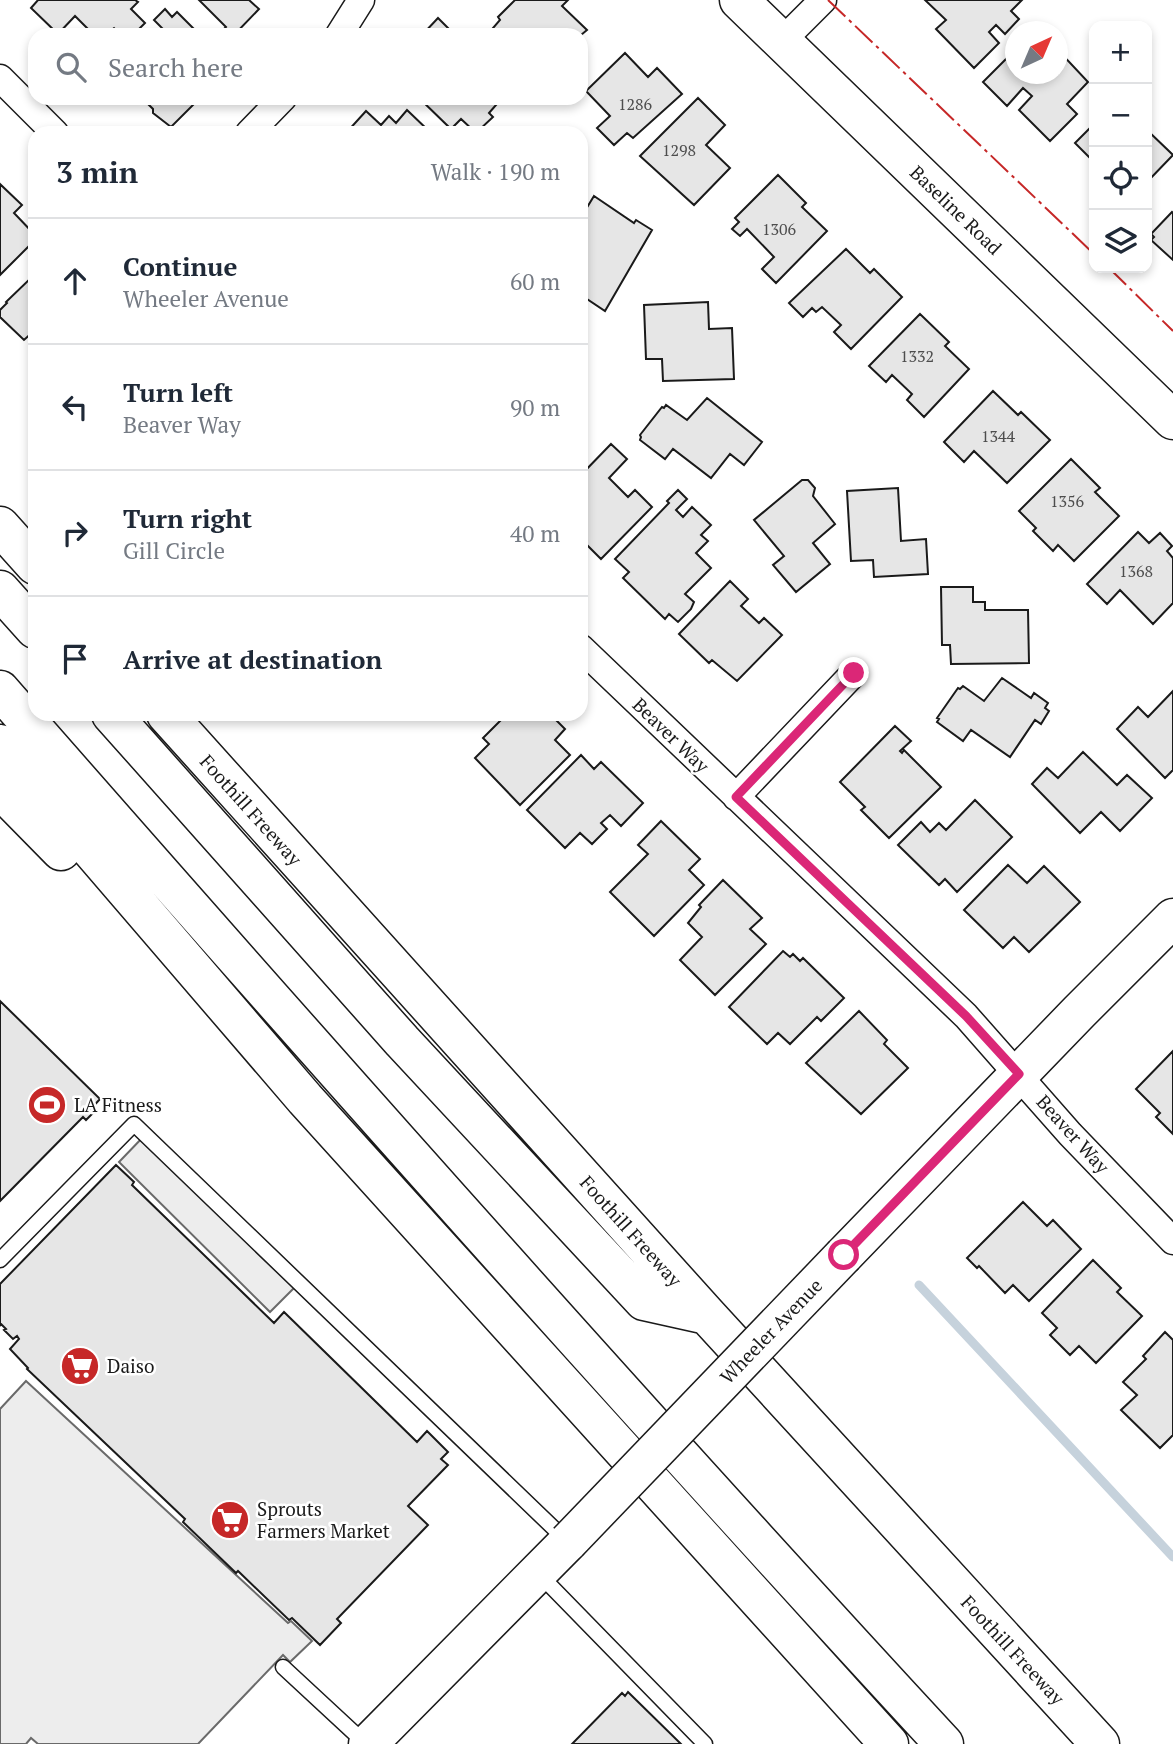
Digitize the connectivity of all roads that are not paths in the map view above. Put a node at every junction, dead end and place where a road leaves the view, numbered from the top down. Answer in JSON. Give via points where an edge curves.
{"nodes":[{"id":1,"x":361,"y":0,"type":"edge"},
{"id":2,"x":739,"y":0,"type":"edge"},
{"id":3,"x":823,"y":0,"type":"edge"},
{"id":4,"x":343,"y":28,"type":"edge"},
{"id":5,"x":782,"y":41,"type":"junction"},
{"id":6,"x":0,"y":78,"type":"edge"},
{"id":7,"x":276,"y":105,"type":"edge"},
{"id":8,"x":48,"y":126,"type":"edge"},
{"id":9,"x":256,"y":126,"type":"edge"},
{"id":10,"x":1173,"y":421,"type":"edge"},
{"id":11,"x":0,"y":526,"type":"edge"},
{"id":12,"x":28,"y":557,"type":"edge"},
{"id":13,"x":0,"y":590,"type":"edge"},
{"id":14,"x":28,"y":621,"type":"edge"},
{"id":15,"x":588,"y":655,"type":"edge"},
{"id":16,"x":854,"y":673,"type":"dead end"},
{"id":17,"x":0,"y":690,"type":"edge"},
{"id":18,"x":117,"y":721,"type":"edge"},
{"id":19,"x":172,"y":721,"type":"edge"},
{"id":20,"x":0,"y":744,"type":"edge"},
{"id":21,"x":0,"y":789,"type":"edge"},
{"id":22,"x":736,"y":797,"type":"junction"},
{"id":23,"x":1173,"y":918,"type":"edge"},
{"id":24,"x":1019,"y":1074,"type":"junction"},
{"id":25,"x":305,"y":1099,"type":"junction"},
{"id":26,"x":1173,"y":1241,"type":"edge"},
{"id":27,"x":0,"y":1260,"type":"edge"},
{"id":28,"x":707,"y":1315,"type":"junction"},
{"id":29,"x":568,"y":1542,"type":"junction"},
{"id":30,"x":537,"y":1572,"type":"junction"},
{"id":31,"x":283,"y":1667,"type":"dead end"},
{"id":32,"x":367,"y":1744,"type":"edge"},
{"id":33,"x":705,"y":1744,"type":"edge"},
{"id":34,"x":889,"y":1744,"type":"edge"},
{"id":35,"x":944,"y":1744,"type":"edge"},
{"id":36,"x":1100,"y":1744,"type":"edge"}],
"edges":[{"from":1,"to":4,"type":"street"},
{"from":2,"to":5,"type":"main road","name":"Baseline Road"},
{"from":3,"to":5,"type":"street"},
{"from":5,"to":10,"type":"main road","name":"Baseline Road"},
{"from":6,"to":8,"type":"street"},
{"from":7,"to":9,"type":"street"},
{"from":11,"to":12,"type":"main road"},
{"from":13,"to":14,"type":"main road"},
{"from":15,"to":22,"type":"street","name":"Beaver Way"},
{"from":16,"to":22,"type":"street"},
{"from":17,"to":35,"type":"main road","via":[[285,1015]]},
{"from":18,"to":28,"type":"main road","via":[[402,1041],[644,1301]]},
{"from":19,"to":28,"type":"main road","name":"Foothill Freeway"},
{"from":20,"to":25,"type":"main road"},
{"from":21,"to":25,"type":"main road"},
{"from":22,"to":24,"type":"street","name":"Beaver Way","via":[[966,1016]]},
{"from":23,"to":24,"type":"main road","name":"Wheeler Avenue"},
{"from":24,"to":26,"type":"street","name":"Beaver Way"},
{"from":24,"to":29,"type":"main road","name":"Wheeler Avenue","bridge":true},
{"from":25,"to":34,"type":"main road"},
{"from":27,"to":29,"type":"lane","via":[[134,1124]]},
{"from":28,"to":36,"type":"main road","name":"Foothill Freeway"},
{"from":29,"to":30,"type":"main road","name":"Wheeler Avenue"},
{"from":30,"to":32,"type":"main road","name":"Wheeler Avenue"},
{"from":30,"to":33,"type":"lane"},
{"from":31,"to":32,"type":"lane"}]}
